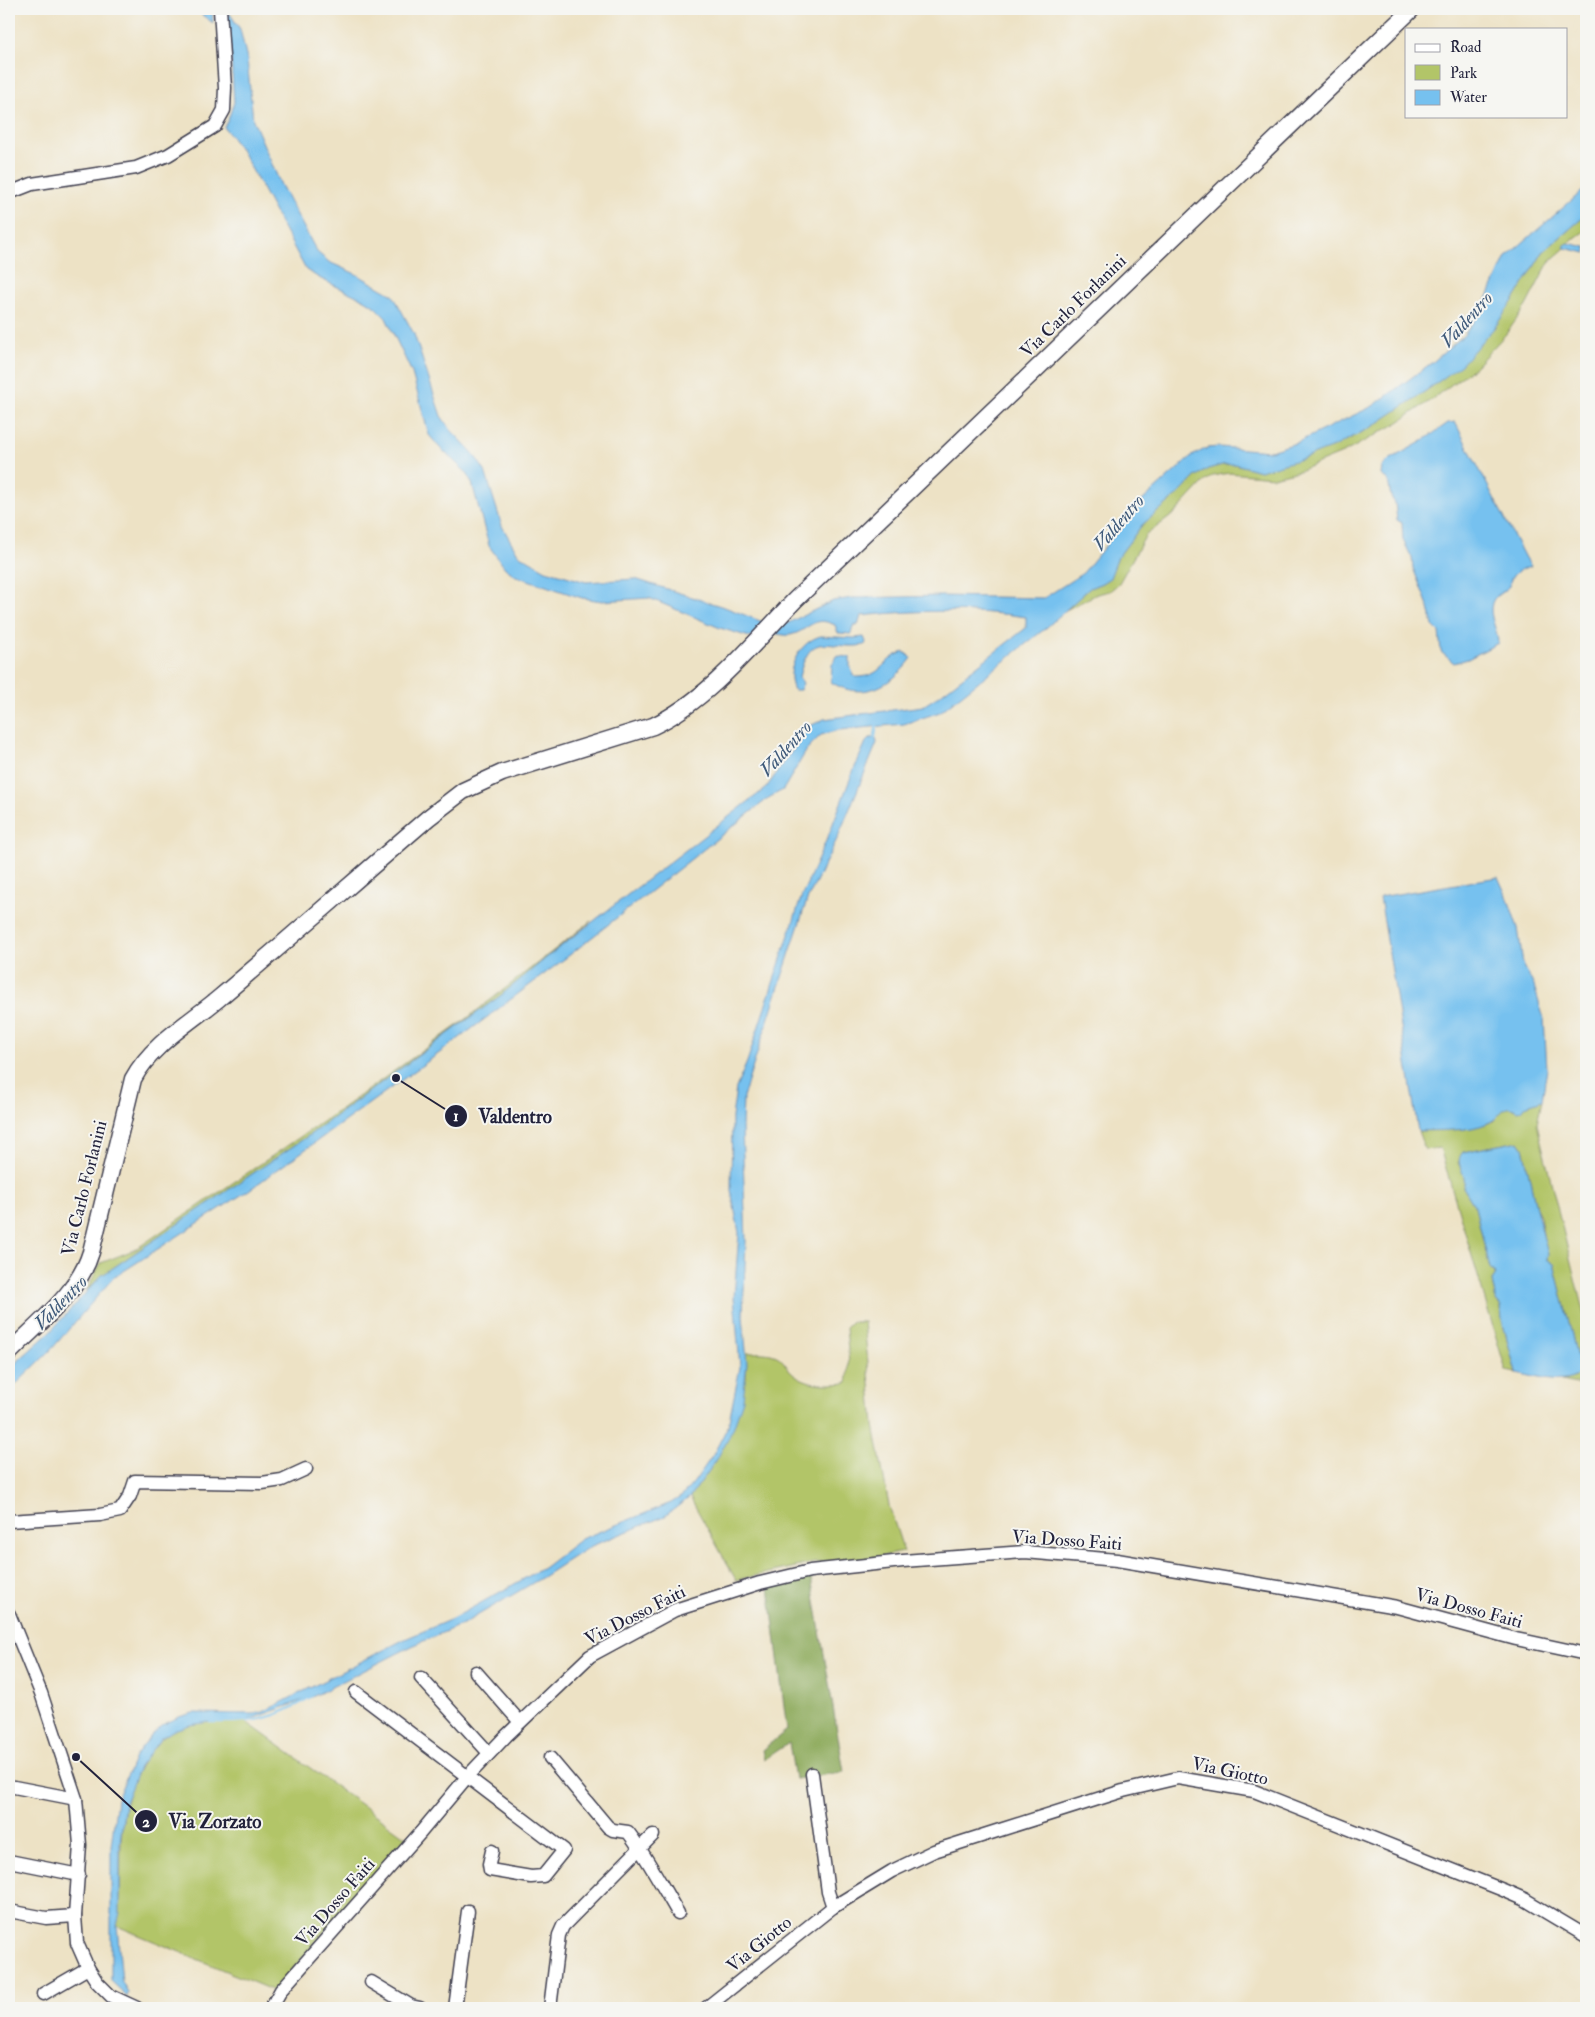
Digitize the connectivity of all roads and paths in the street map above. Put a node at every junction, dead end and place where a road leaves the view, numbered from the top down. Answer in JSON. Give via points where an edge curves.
{"nodes":[{"id":1,"x":220,"y":9,"type":"edge"},
{"id":2,"x":1412,"y":9,"type":"edge"},
{"id":3,"x":9,"y":194,"type":"edge"},
{"id":4,"x":9,"y":1353,"type":"edge"},
{"id":5,"x":306,"y":1469,"type":"dead end"},
{"id":6,"x":9,"y":1521,"type":"edge"},
{"id":7,"x":9,"y":1614,"type":"edge"},
{"id":8,"x":1586,"y":1654,"type":"edge"},
{"id":9,"x":476,"y":1672,"type":"dead end"},
{"id":10,"x":421,"y":1678,"type":"dead end"},
{"id":11,"x":356,"y":1692,"type":"dead end"},
{"id":12,"x":520,"y":1722,"type":"junction"},
{"id":13,"x":489,"y":1753,"type":"junction"},
{"id":14,"x":550,"y":1758,"type":"dead end"},
{"id":15,"x":812,"y":1774,"type":"dead end"},
{"id":16,"x":467,"y":1777,"type":"junction"},
{"id":17,"x":9,"y":1786,"type":"edge"},
{"id":18,"x":76,"y":1799,"type":"junction"},
{"id":19,"x":652,"y":1835,"type":"dead end"},
{"id":20,"x":640,"y":1847,"type":"junction"},
{"id":21,"x":492,"y":1851,"type":"dead end"},
{"id":22,"x":9,"y":1861,"type":"edge"},
{"id":23,"x":79,"y":1875,"type":"junction"},
{"id":24,"x":833,"y":1907,"type":"junction"},
{"id":25,"x":468,"y":1910,"type":"dead end"},
{"id":26,"x":9,"y":1911,"type":"edge"},
{"id":27,"x":678,"y":1913,"type":"dead end"},
{"id":28,"x":75,"y":1916,"type":"junction"},
{"id":29,"x":1586,"y":1936,"type":"edge"},
{"id":30,"x":88,"y":1968,"type":"junction"},
{"id":31,"x":371,"y":1982,"type":"dead end"},
{"id":32,"x":43,"y":1994,"type":"dead end"},
{"id":33,"x":131,"y":2006,"type":"edge"},
{"id":34,"x":271,"y":2008,"type":"edge"},
{"id":35,"x":420,"y":2008,"type":"edge"},
{"id":36,"x":455,"y":2008,"type":"edge"},
{"id":37,"x":550,"y":2008,"type":"edge"},
{"id":38,"x":706,"y":2008,"type":"edge"}],
"edges":[{"from":1,"to":3,"type":"street","via":[[225,88],[224,110],[215,126],[168,155],[136,168],[32,184]]},
{"from":2,"to":4,"type":"main road","name":"Via Carlo Forlanini","via":[[691,703],[666,720],[632,734],[502,773],[463,791],[161,1045],[133,1079],[91,1252],[82,1274],[68,1294]]},
{"from":5,"to":6,"type":"street","via":[[282,1480],[262,1483],[135,1481],[120,1511]]},
{"from":7,"to":18,"type":"street","via":[[41,1692]]},
{"from":8,"to":12,"type":"street","name":"Via Dosso Faiti","via":[[1397,1607],[1116,1560],[1025,1552],[903,1560],[810,1571],[712,1597],[674,1610],[590,1656]]},
{"from":9,"to":12,"type":"street"},
{"from":10,"to":13,"type":"street"},
{"from":11,"to":16,"type":"street"},
{"from":12,"to":13,"type":"street","name":"Via Dosso Faiti"},
{"from":13,"to":16,"type":"street","name":"Via Dosso Faiti"},
{"from":14,"to":20,"type":"street","via":[[608,1827],[628,1832]]},
{"from":15,"to":24,"type":"street","via":[[828,1892]]},
{"from":16,"to":21,"type":"street","via":[[564,1850],[543,1876],[531,1877],[490,1870]]},
{"from":16,"to":34,"type":"street","name":"Via Dosso Faiti","via":[[280,1990]]},
{"from":17,"to":18,"type":"street"},
{"from":18,"to":23,"type":"street"},
{"from":19,"to":20,"type":"street"},
{"from":20,"to":27,"type":"street"},
{"from":20,"to":37,"type":"street","via":[[563,1926],[559,1935]]},
{"from":22,"to":23,"type":"street"},
{"from":23,"to":28,"type":"street"},
{"from":24,"to":29,"type":"street","name":"Via Giotto","via":[[892,1871],[934,1851],[1123,1791],[1178,1778],[1254,1791],[1524,1899]]},
{"from":24,"to":38,"type":"street","name":"Via Giotto"},
{"from":25,"to":36,"type":"street"},
{"from":26,"to":28,"type":"street","via":[[46,1918]]},
{"from":28,"to":30,"type":"street","via":[[77,1943]]},
{"from":30,"to":32,"type":"street"},
{"from":30,"to":33,"type":"street","via":[[111,1996]]},
{"from":31,"to":35,"type":"street"}]}
